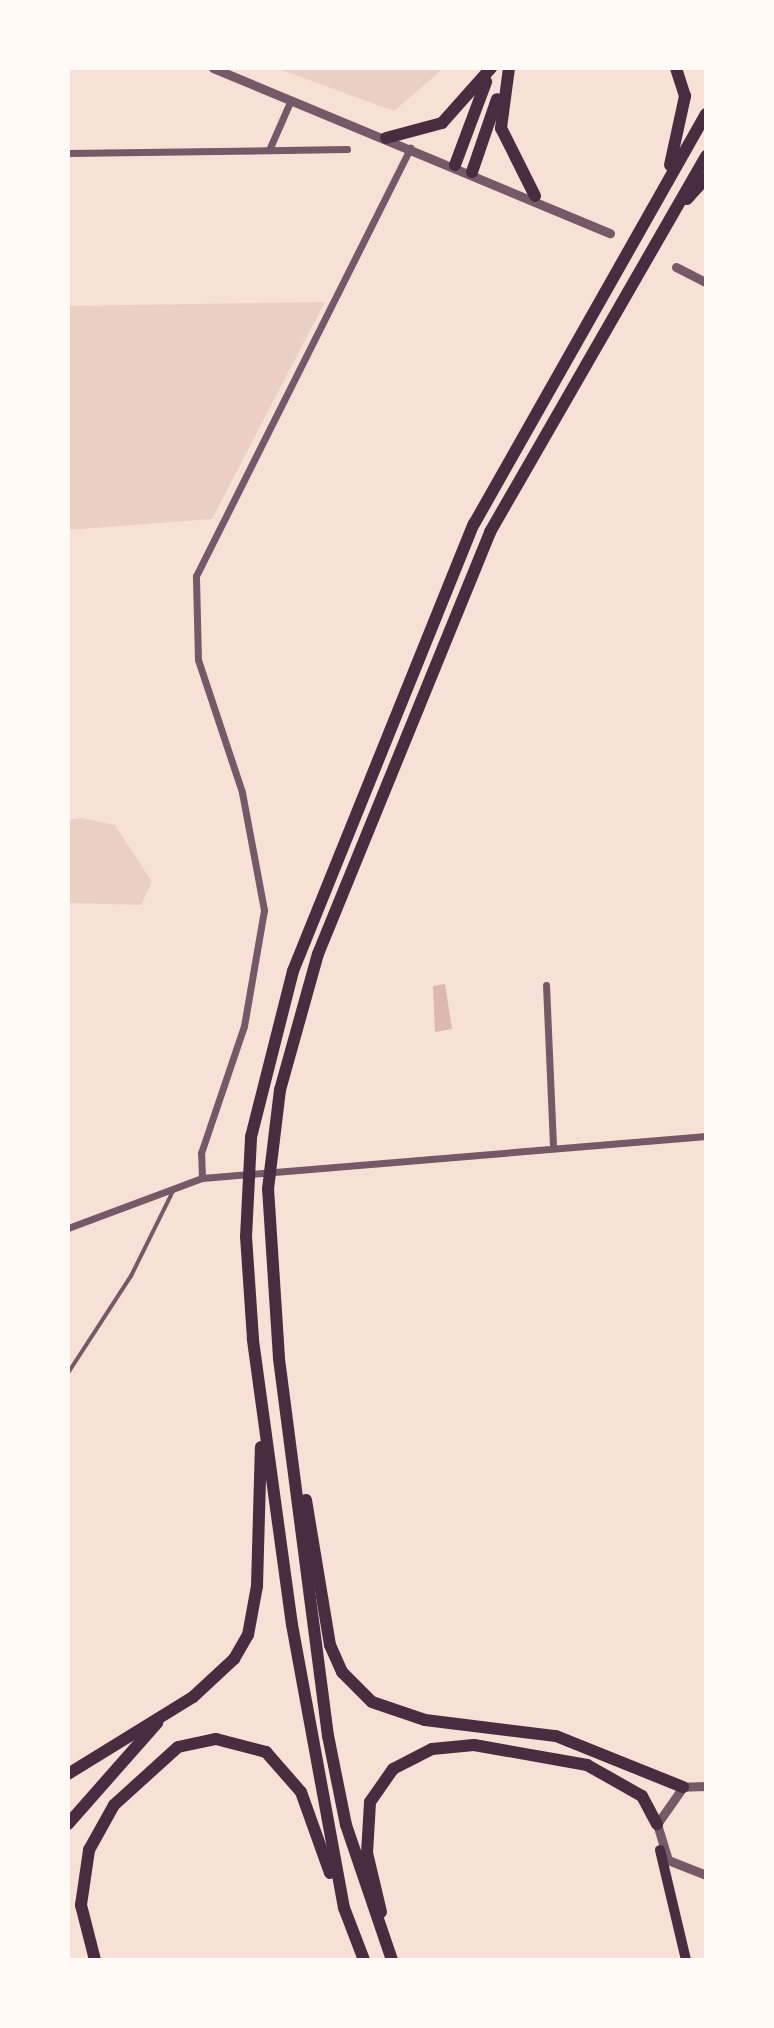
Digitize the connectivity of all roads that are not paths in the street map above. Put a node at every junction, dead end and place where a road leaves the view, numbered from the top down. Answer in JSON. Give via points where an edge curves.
{"nodes":[{"id":1,"x":213,"y":68,"type":"edge"},
{"id":2,"x":491,"y":68,"type":"edge"},
{"id":3,"x":676,"y":68,"type":"edge"},
{"id":4,"x":508,"y":70,"type":"edge"},
{"id":5,"x":290,"y":102,"type":"junction"},
{"id":6,"x":706,"y":114,"type":"edge"},
{"id":7,"x":386,"y":138,"type":"junction"},
{"id":8,"x":410,"y":148,"type":"junction"},
{"id":9,"x":347,"y":149,"type":"dead end"},
{"id":10,"x":269,"y":150,"type":"junction"},
{"id":11,"x":68,"y":153,"type":"edge"},
{"id":12,"x":706,"y":156,"type":"edge"},
{"id":13,"x":455,"y":165,"type":"junction"},
{"id":14,"x":472,"y":172,"type":"junction"},
{"id":15,"x":706,"y":178,"type":"edge"},
{"id":16,"x":535,"y":196,"type":"junction"},
{"id":17,"x":653,"y":207,"type":"junction"},
{"id":18,"x":670,"y":220,"type":"junction"},
{"id":19,"x":610,"y":233,"type":"dead end"},
{"id":20,"x":676,"y":267,"type":"dead end"},
{"id":21,"x":706,"y":282,"type":"edge"},
{"id":22,"x":546,"y":985,"type":"dead end"},
{"id":23,"x":706,"y":1136,"type":"edge"},
{"id":24,"x":553,"y":1148,"type":"junction"},
{"id":25,"x":202,"y":1178,"type":"junction"},
{"id":26,"x":175,"y":1185,"type":"junction"},
{"id":27,"x":68,"y":1228,"type":"edge"},
{"id":28,"x":68,"y":1373,"type":"edge"},
{"id":29,"x":258,"y":1376,"type":"junction"},
{"id":30,"x":286,"y":1401,"type":"junction"},
{"id":31,"x":167,"y":1712,"type":"junction"},
{"id":32,"x":68,"y":1774,"type":"edge"},
{"id":33,"x":706,"y":1786,"type":"edge"},
{"id":34,"x":683,"y":1787,"type":"junction"},
{"id":35,"x":68,"y":1824,"type":"edge"},
{"id":36,"x":657,"y":1824,"type":"junction"},
{"id":37,"x":660,"y":1850,"type":"junction"},
{"id":38,"x":703,"y":1876,"type":"edge"},
{"id":39,"x":344,"y":1908,"type":"junction"},
{"id":40,"x":392,"y":1959,"type":"edge"},
{"id":41,"x":95,"y":1960,"type":"edge"},
{"id":42,"x":364,"y":1960,"type":"edge"},
{"id":43,"x":686,"y":1960,"type":"edge"}],
"edges":[{"from":1,"to":5,"type":"street"},
{"from":2,"to":7,"type":"highway","via":[[442,123]]},
{"from":2,"to":13,"type":"highway"},
{"from":3,"to":17,"type":"highway","via":[[684,119]]},
{"from":4,"to":14,"type":"highway"},
{"from":4,"to":16,"type":"highway","via":[[501,128]]},
{"from":5,"to":7,"type":"street"},
{"from":5,"to":10,"type":"street"},
{"from":6,"to":17,"type":"highway"},
{"from":7,"to":8,"type":"street"},
{"from":8,"to":13,"type":"street"},
{"from":8,"to":25,"type":"street","via":[[196,576],[198,660],[242,792],[264,910],[244,1026],[201,1153]]},
{"from":9,"to":10,"type":"street"},
{"from":10,"to":11,"type":"street"},
{"from":12,"to":18,"type":"highway"},
{"from":13,"to":14,"type":"street"},
{"from":14,"to":16,"type":"street"},
{"from":15,"to":18,"type":"highway"},
{"from":16,"to":19,"type":"street"},
{"from":17,"to":29,"type":"highway","via":[[474,524],[293,971],[263,1079],[246,1185]]},
{"from":18,"to":30,"type":"highway","via":[[490,532],[318,954],[272,1139],[269,1250]]},
{"from":20,"to":21,"type":"street"},
{"from":22,"to":24,"type":"street"},
{"from":23,"to":24,"type":"street"},
{"from":24,"to":25,"type":"street"},
{"from":25,"to":26,"type":"street"},
{"from":26,"to":27,"type":"street"},
{"from":26,"to":28,"type":"lane","via":[[131,1276]]},
{"from":29,"to":31,"type":"highway","via":[[264,1523],[254,1616],[234,1659]]},
{"from":29,"to":39,"type":"highway","via":[[309,1741]]},
{"from":30,"to":34,"type":"highway","via":[[330,1645],[355,1687],[395,1713],[556,1736]]},
{"from":30,"to":40,"type":"highway","via":[[328,1736],[346,1825]]},
{"from":31,"to":32,"type":"highway"},
{"from":31,"to":35,"type":"highway"},
{"from":33,"to":34,"type":"street"},
{"from":34,"to":36,"type":"street"},
{"from":36,"to":37,"type":"street"},
{"from":36,"to":40,"type":"highway","via":[[642,1796],[587,1765],[474,1745],[410,1757],[370,1802],[366,1829]]},
{"from":37,"to":38,"type":"street"},
{"from":37,"to":43,"type":"main road"},
{"from":39,"to":41,"type":"highway","via":[[301,1792],[266,1752],[216,1739],[178,1747],[114,1805],[89,1850],[81,1905]]},
{"from":39,"to":42,"type":"highway"}]}
